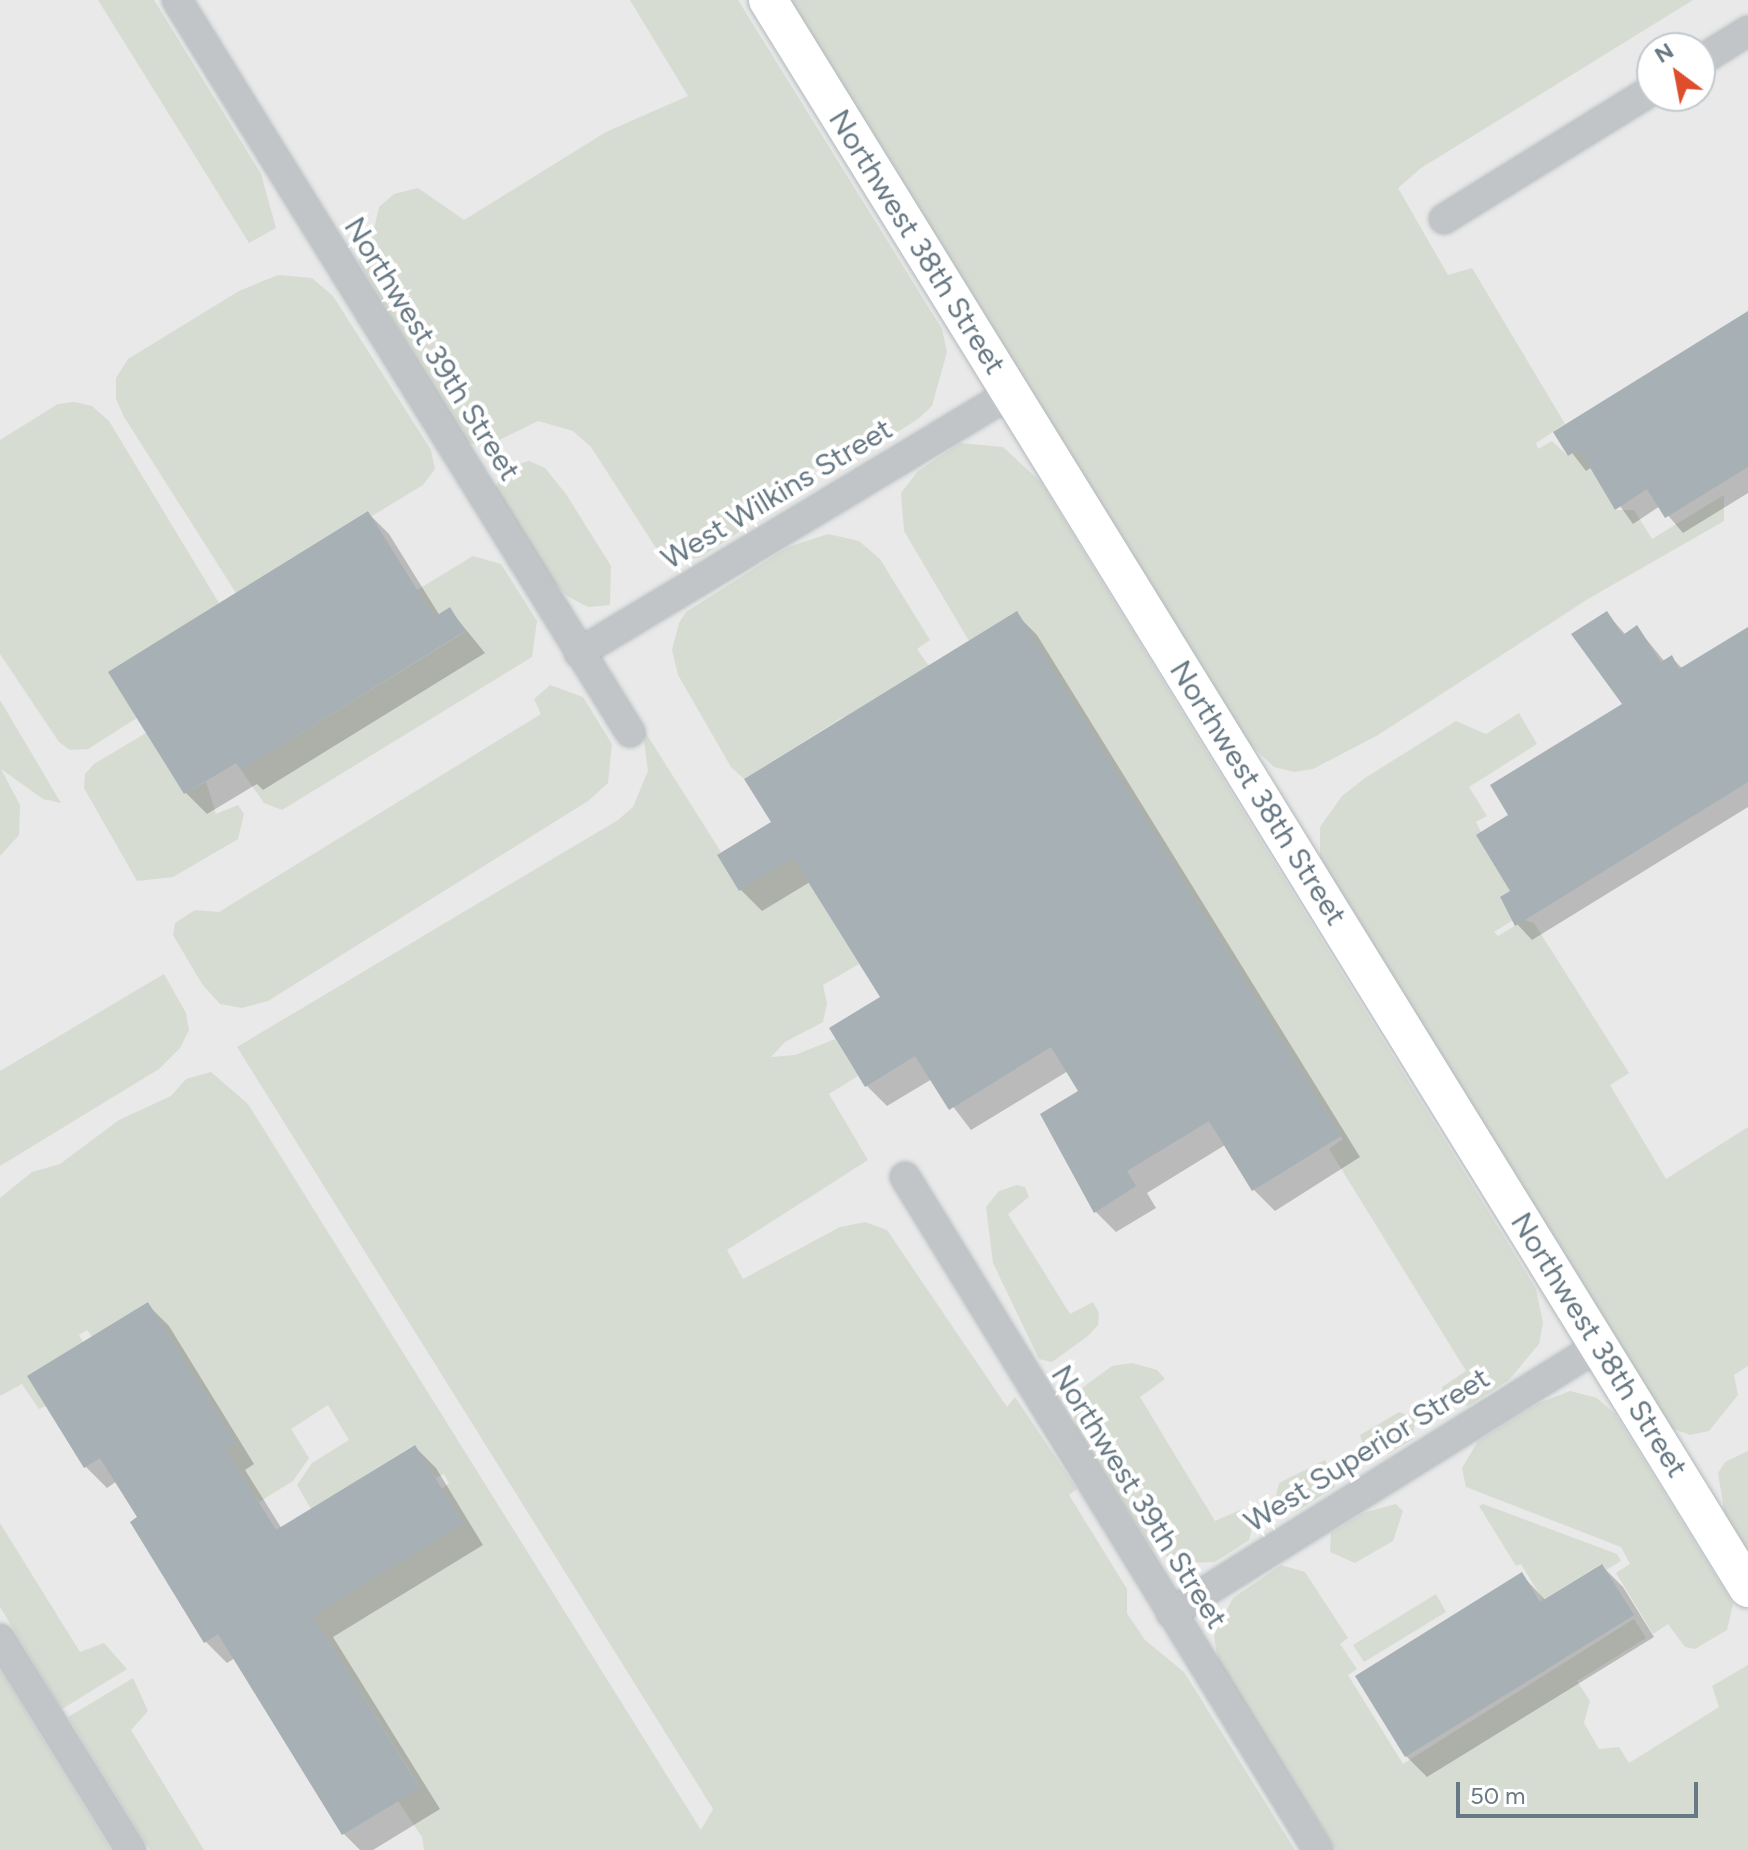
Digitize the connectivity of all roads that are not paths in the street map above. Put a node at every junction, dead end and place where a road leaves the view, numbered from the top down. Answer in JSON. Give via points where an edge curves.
{"nodes":[{"id":1,"x":177,"y":0,"type":"edge"},
{"id":2,"x":768,"y":0,"type":"edge"},
{"id":3,"x":1748,"y":31,"type":"edge"},
{"id":4,"x":1716,"y":51,"type":"edge"},
{"id":5,"x":1636,"y":100,"type":"edge"},
{"id":6,"x":1444,"y":219,"type":"dead end"},
{"id":7,"x":1011,"y":393,"type":"junction"},
{"id":8,"x":579,"y":653,"type":"junction"},
{"id":9,"x":630,"y":732,"type":"dead end"},
{"id":10,"x":905,"y":1177,"type":"dead end"},
{"id":11,"x":1600,"y":1345,"type":"junction"},
{"id":12,"x":1748,"y":1588,"type":"edge"},
{"id":13,"x":1171,"y":1613,"type":"junction"},
{"id":14,"x":0,"y":1639,"type":"edge"},
{"id":15,"x":131,"y":1850,"type":"edge"},
{"id":16,"x":1318,"y":1850,"type":"edge"}],
"edges":[{"from":1,"to":8,"type":"street","name":"Northwest 39th Street"},
{"from":2,"to":7,"type":"main road","name":"Northwest 38th Street"},
{"from":3,"to":4,"type":"street"},
{"from":5,"to":6,"type":"street"},
{"from":7,"to":8,"type":"street","name":"West Wilkins Street"},
{"from":7,"to":11,"type":"main road","name":"Northwest 38th Street"},
{"from":8,"to":9,"type":"street","name":"Northwest 39th Street"},
{"from":10,"to":13,"type":"street","name":"Northwest 39th Street"},
{"from":11,"to":12,"type":"main road","name":"Northwest 38th Street"},
{"from":11,"to":13,"type":"street","name":"West Superior Street"},
{"from":13,"to":16,"type":"street","name":"Northwest 39th Street"},
{"from":14,"to":15,"type":"street"}]}
